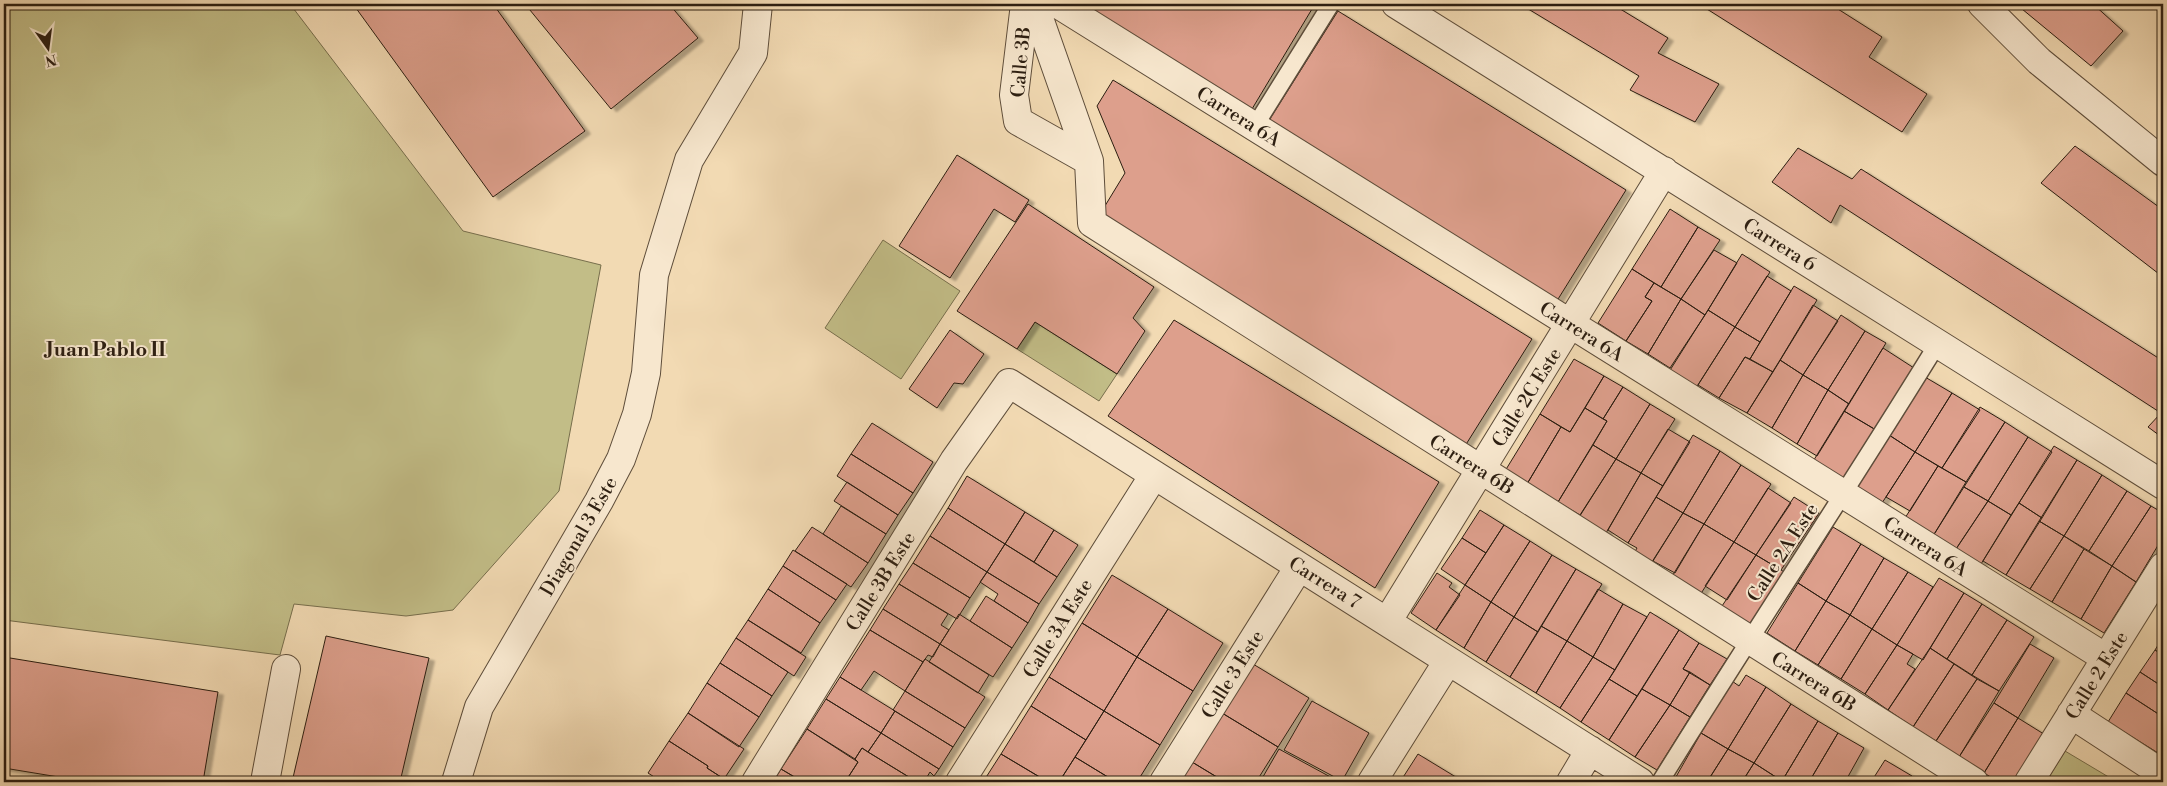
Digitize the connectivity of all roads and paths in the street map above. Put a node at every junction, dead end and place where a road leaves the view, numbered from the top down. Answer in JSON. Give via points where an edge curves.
{"nodes":[{"id":1,"x":758,"y":4,"type":"edge"},
{"id":2,"x":1026,"y":4,"type":"edge"},
{"id":3,"x":1034,"y":4,"type":"edge"},
{"id":4,"x":1058,"y":4,"type":"edge"},
{"id":5,"x":1331,"y":4,"type":"edge"},
{"id":6,"x":1396,"y":4,"type":"edge"},
{"id":7,"x":1982,"y":4,"type":"edge"},
{"id":8,"x":1255,"y":126,"type":"junction"},
{"id":9,"x":1089,"y":161,"type":"junction"},
{"id":10,"x":2163,"y":162,"type":"edge"},
{"id":11,"x":1664,"y":171,"type":"junction"},
{"id":12,"x":1571,"y":324,"type":"junction"},
{"id":13,"x":1938,"y":344,"type":"junction"},
{"id":14,"x":1009,"y":383,"type":"joint"},
{"id":15,"x":1481,"y":470,"type":"junction"},
{"id":16,"x":1154,"y":475,"type":"junction"},
{"id":17,"x":2163,"y":485,"type":"edge"},
{"id":18,"x":1844,"y":495,"type":"junction"},
{"id":19,"x":1300,"y":566,"type":"junction"},
{"id":20,"x":2163,"y":567,"type":"edge"},
{"id":21,"x":1388,"y":622,"type":"junction"},
{"id":22,"x":1748,"y":639,"type":"junction"},
{"id":23,"x":2106,"y":658,"type":"junction"},
{"id":24,"x":1448,"y":661,"type":"junction"},
{"id":25,"x":286,"y":669,"type":"dead end"},
{"id":26,"x":2071,"y":714,"type":"junction"},
{"id":27,"x":1590,"y":750,"type":"junction"},
{"id":28,"x":2163,"y":774,"type":"edge"},
{"id":29,"x":265,"y":782,"type":"edge"},
{"id":30,"x":456,"y":782,"type":"edge"},
{"id":31,"x":756,"y":782,"type":"edge"},
{"id":32,"x":960,"y":782,"type":"edge"},
{"id":33,"x":1164,"y":782,"type":"edge"},
{"id":34,"x":1372,"y":782,"type":"edge"},
{"id":35,"x":1571,"y":782,"type":"edge"},
{"id":36,"x":1640,"y":782,"type":"edge"},
{"id":37,"x":1660,"y":782,"type":"edge"},
{"id":38,"x":1974,"y":782,"type":"edge"},
{"id":39,"x":2029,"y":782,"type":"edge"}],
"edges":[{"from":1,"to":30,"type":"street","name":"Diagonal 3 Este","via":[[752,54],[689,160],[654,275],[646,373],[637,414],[621,459],[479,707]]},
{"from":2,"to":9,"type":"street","name":"Calle 3B","via":[[1014,95],[1018,120]]},
{"from":3,"to":9,"type":"street"},
{"from":4,"to":8,"type":"street","name":"Carrera 6A"},
{"from":5,"to":8,"type":"lane"},
{"from":6,"to":11,"type":"street","name":"Carrera 6"},
{"from":7,"to":10,"type":"street","via":[[2039,61]]},
{"from":8,"to":12,"type":"street","name":"Carrera 6A"},
{"from":9,"to":15,"type":"street","name":"Carrera 6B","via":[[1092,223]]},
{"from":11,"to":12,"type":"street","name":"Calle 2C Este"},
{"from":11,"to":13,"type":"street","name":"Carrera 6"},
{"from":12,"to":15,"type":"street","name":"Calle 2C Este"},
{"from":12,"to":18,"type":"street","name":"Carrera 6A"},
{"from":13,"to":17,"type":"street","name":"Carrera 6"},
{"from":13,"to":18,"type":"lane","name":"Calle 2A Este"},
{"from":14,"to":16,"type":"street","name":"Carrera 7"},
{"from":14,"to":31,"type":"street","name":"Calle 3B Este","via":[[954,461]]},
{"from":15,"to":21,"type":"street","name":"Calle 2C Este"},
{"from":15,"to":22,"type":"street","name":"Carrera 6B"},
{"from":16,"to":19,"type":"street","name":"Carrera 7"},
{"from":16,"to":32,"type":"street","name":"Calle 3A Este"},
{"from":18,"to":22,"type":"lane","name":"Calle 2A Este"},
{"from":18,"to":23,"type":"street","name":"Carrera 6A"},
{"from":19,"to":21,"type":"street","name":"Carrera 7"},
{"from":19,"to":33,"type":"street","name":"Calle 3 Este"},
{"from":20,"to":23,"type":"street","name":"Calle 2 Este"},
{"from":21,"to":24,"type":"street","name":"Carrera 7"},
{"from":22,"to":37,"type":"lane","name":"Calle 2A Este"},
{"from":22,"to":38,"type":"street","name":"Carrera 6B"},
{"from":23,"to":26,"type":"street","name":"Calle 2 Este"},
{"from":24,"to":27,"type":"street","name":"Carrera 7"},
{"from":24,"to":34,"type":"street"},
{"from":25,"to":29,"type":"street"},
{"from":26,"to":28,"type":"street"},
{"from":26,"to":39,"type":"street","name":"Calle 2 Este"},
{"from":27,"to":35,"type":"street"},
{"from":27,"to":36,"type":"street","name":"Carrera 7"}]}
